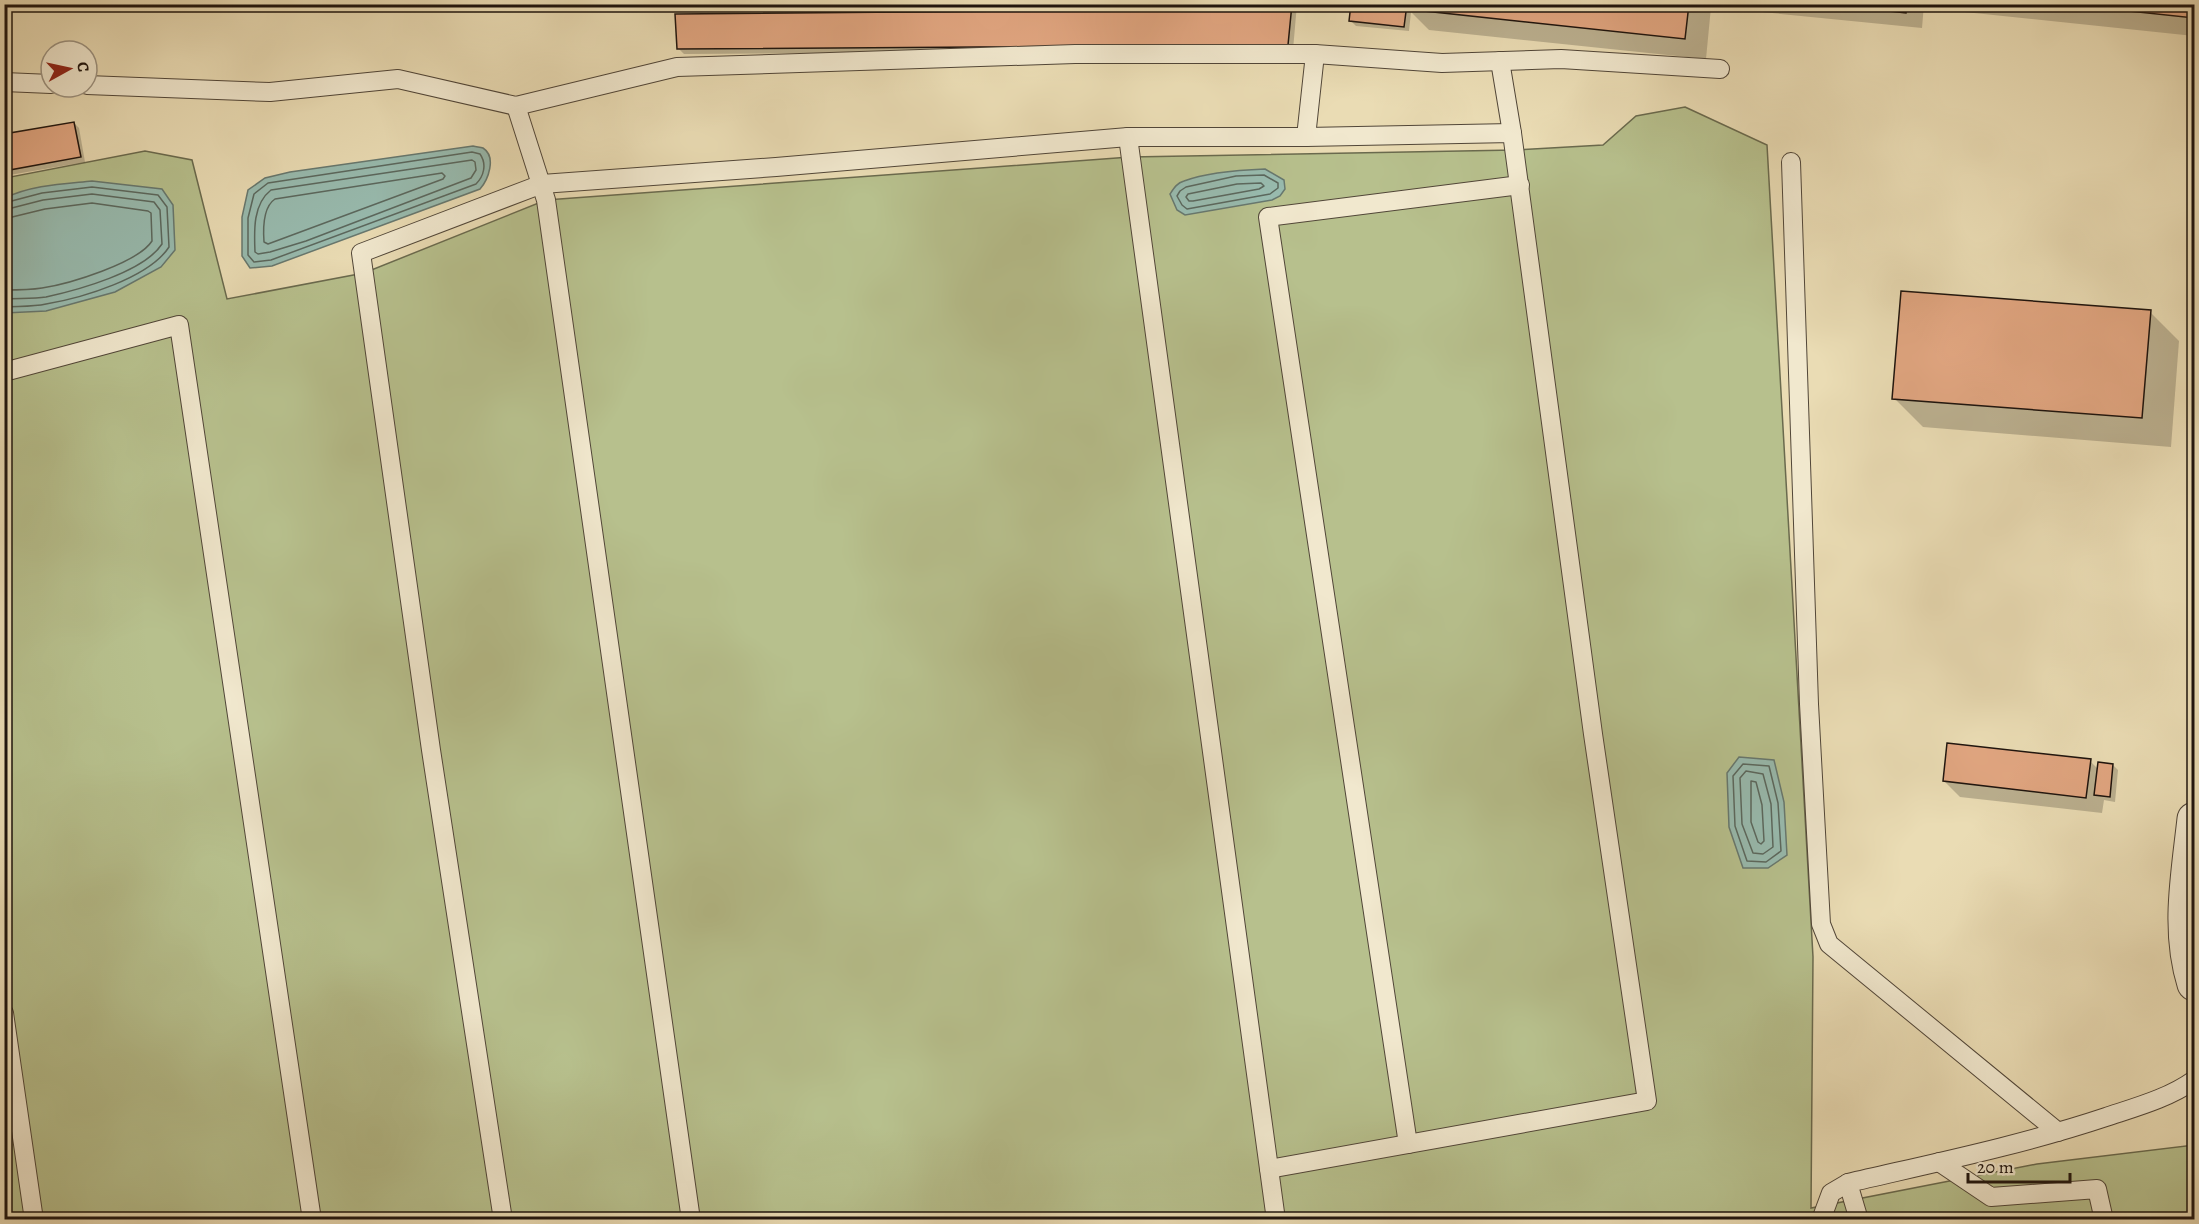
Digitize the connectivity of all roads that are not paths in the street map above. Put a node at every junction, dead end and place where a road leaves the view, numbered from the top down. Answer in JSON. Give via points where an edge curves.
{"nodes":[{"id":1,"x":1315,"y":54,"type":"junction"},
{"id":2,"x":1500,"y":61,"type":"junction"},
{"id":3,"x":1720,"y":69,"type":"dead end"},
{"id":4,"x":4,"y":82,"type":"edge"},
{"id":5,"x":39,"y":83,"type":"edge"},
{"id":6,"x":99,"y":86,"type":"edge"},
{"id":7,"x":516,"y":106,"type":"junction"},
{"id":8,"x":1512,"y":133,"type":"junction"},
{"id":9,"x":1128,"y":137,"type":"junction"},
{"id":10,"x":1306,"y":137,"type":"junction"},
{"id":11,"x":1791,"y":162,"type":"dead end"},
{"id":12,"x":542,"y":184,"type":"junction"},
{"id":13,"x":1520,"y":184,"type":"junction"},
{"id":14,"x":4,"y":372,"type":"edge"},
{"id":15,"x":2194,"y":819,"type":"edge"},
{"id":16,"x":2194,"y":984,"type":"edge"},
{"id":17,"x":4,"y":1013,"type":"edge"},
{"id":18,"x":2194,"y":1080,"type":"edge"},
{"id":19,"x":2058,"y":1132,"type":"junction"},
{"id":20,"x":1408,"y":1144,"type":"junction"},
{"id":21,"x":1939,"y":1162,"type":"junction"},
{"id":22,"x":1269,"y":1168,"type":"junction"},
{"id":23,"x":1848,"y":1183,"type":"junction"},
{"id":24,"x":34,"y":1220,"type":"edge"},
{"id":25,"x":312,"y":1220,"type":"edge"},
{"id":26,"x":503,"y":1220,"type":"edge"},
{"id":27,"x":691,"y":1220,"type":"edge"},
{"id":28,"x":1276,"y":1220,"type":"edge"},
{"id":29,"x":1821,"y":1220,"type":"edge"},
{"id":30,"x":1858,"y":1220,"type":"edge"},
{"id":31,"x":2104,"y":1220,"type":"edge"}],
"edges":[{"from":1,"to":2,"type":"lane","via":[[1442,63]]},
{"from":1,"to":7,"type":"lane","via":[[1075,54],[677,67]]},
{"from":1,"to":10,"type":"lane"},
{"from":2,"to":3,"type":"lane","via":[[1561,59]]},
{"from":2,"to":8,"type":"lane"},
{"from":4,"to":5,"type":"lane"},
{"from":6,"to":7,"type":"lane","via":[[270,93],[398,79]]},
{"from":7,"to":12,"type":"lane"},
{"from":8,"to":10,"type":"lane"},
{"from":8,"to":13,"type":"lane"},
{"from":9,"to":10,"type":"lane"},
{"from":9,"to":12,"type":"lane"},
{"from":9,"to":22,"type":"lane"},
{"from":11,"to":19,"type":"lane","via":[[1809,704],[1821,924],[1829,944]]},
{"from":12,"to":26,"type":"lane","via":[[361,253]]},
{"from":12,"to":27,"type":"lane"},
{"from":13,"to":20,"type":"lane","via":[[1593,734],[1647,1101]]},
{"from":13,"to":20,"type":"lane","via":[[1268,217]]},
{"from":14,"to":25,"type":"lane","via":[[179,326]]},
{"from":15,"to":16,"type":"street","via":[[2184,911]]},
{"from":17,"to":24,"type":"lane"},
{"from":18,"to":19,"type":"lane","via":[[2132,1109]]},
{"from":19,"to":21,"type":"lane"},
{"from":20,"to":22,"type":"lane"},
{"from":21,"to":23,"type":"lane"},
{"from":21,"to":31,"type":"lane","via":[[1991,1197],[2097,1190]]},
{"from":22,"to":28,"type":"lane"},
{"from":23,"to":29,"type":"lane","via":[[1831,1193]]},
{"from":23,"to":30,"type":"lane"}]}
